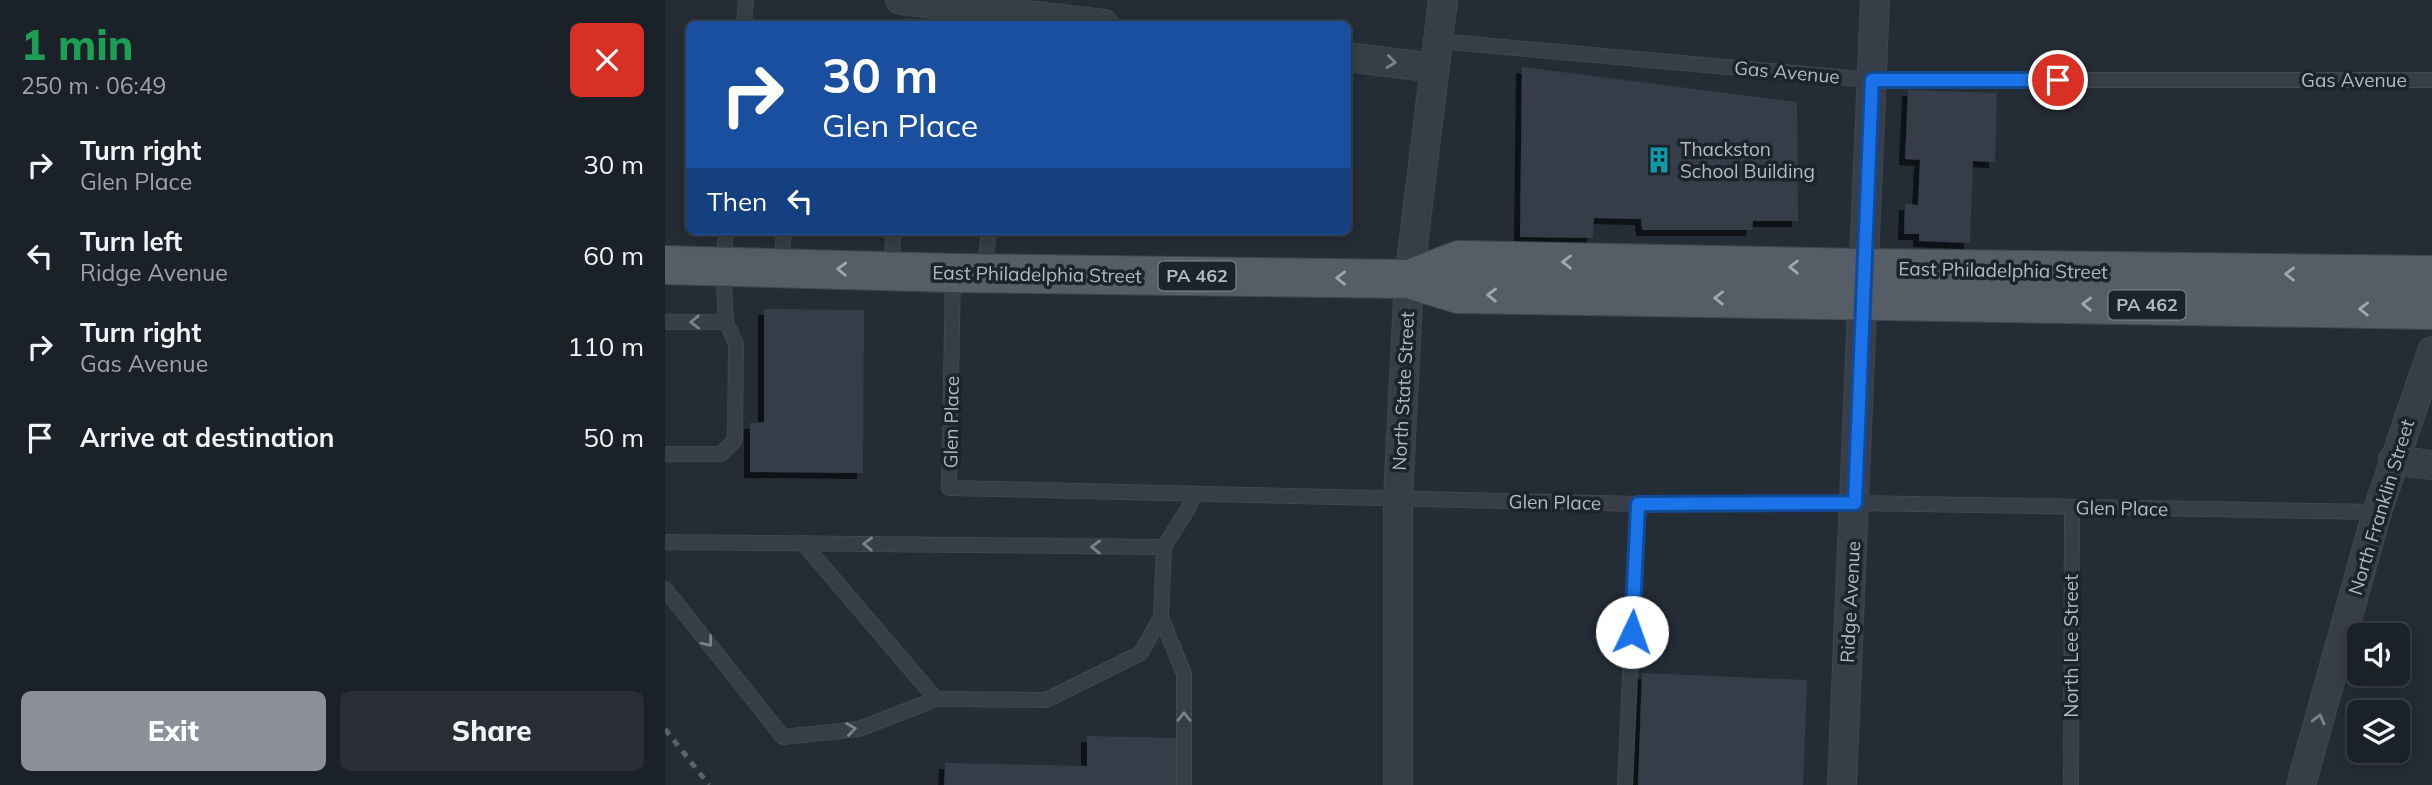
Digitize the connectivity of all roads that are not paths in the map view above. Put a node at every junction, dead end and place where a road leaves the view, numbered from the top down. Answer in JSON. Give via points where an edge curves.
{"nodes":[{"id":1,"x":746,"y":0,"type":"edge"},
{"id":2,"x":899,"y":0,"type":"edge"},
{"id":3,"x":1443,"y":0,"type":"edge"},
{"id":4,"x":1875,"y":0,"type":"edge"},
{"id":5,"x":1017,"y":12,"type":"edge"},
{"id":6,"x":744,"y":21,"type":"edge"},
{"id":7,"x":1082,"y":21,"type":"edge"},
{"id":8,"x":1436,"y":54,"type":"junction"},
{"id":9,"x":1351,"y":57,"type":"edge"},
{"id":10,"x":1872,"y":80,"type":"junction"},
{"id":11,"x":2432,"y":80,"type":"edge"},
{"id":12,"x":893,"y":235,"type":"edge"},
{"id":13,"x":987,"y":235,"type":"edge"},
{"id":14,"x":725,"y":248,"type":"edge"},
{"id":15,"x":782,"y":249,"type":"edge"},
{"id":16,"x":665,"y":265,"type":"edge"},
{"id":17,"x":892,"y":271,"type":"junction"},
{"id":18,"x":969,"y":273,"type":"junction"},
{"id":19,"x":2432,"y":275,"type":"edge"},
{"id":20,"x":1409,"y":279,"type":"junction"},
{"id":21,"x":1862,"y":284,"type":"junction"},
{"id":22,"x":2432,"y":310,"type":"edge"},
{"id":23,"x":726,"y":322,"type":"junction"},
{"id":24,"x":665,"y":323,"type":"edge"},
{"id":25,"x":2432,"y":351,"type":"edge"},
{"id":26,"x":665,"y":454,"type":"edge"},
{"id":27,"x":2393,"y":460,"type":"junction"},
{"id":28,"x":2432,"y":466,"type":"edge"},
{"id":29,"x":1193,"y":494,"type":"junction"},
{"id":30,"x":1398,"y":499,"type":"junction"},
{"id":31,"x":1855,"y":503,"type":"junction"},
{"id":32,"x":1638,"y":504,"type":"junction"},
{"id":33,"x":2072,"y":507,"type":"junction"},
{"id":34,"x":2377,"y":512,"type":"junction"},
{"id":35,"x":665,"y":542,"type":"edge"},
{"id":36,"x":803,"y":543,"type":"junction"},
{"id":37,"x":1164,"y":547,"type":"junction"},
{"id":38,"x":665,"y":589,"type":"edge"},
{"id":39,"x":1161,"y":617,"type":"junction"},
{"id":40,"x":936,"y":699,"type":"junction"},
{"id":41,"x":1184,"y":785,"type":"edge"},
{"id":42,"x":1398,"y":785,"type":"edge"},
{"id":43,"x":1625,"y":785,"type":"edge"},
{"id":44,"x":1842,"y":785,"type":"edge"},
{"id":45,"x":2071,"y":785,"type":"edge"},
{"id":46,"x":2301,"y":785,"type":"edge"}],
"edges":[{"from":1,"to":6,"type":"lane"},
{"from":2,"to":5,"type":"street"},
{"from":3,"to":8,"type":"street","name":"North State Street"},
{"from":4,"to":10,"type":"street","name":"Ridge Avenue"},
{"from":5,"to":7,"type":"street"},
{"from":9,"to":8,"type":"street","one_way":true},
{"from":8,"to":10,"type":"lane","name":"Gas Avenue"},
{"from":8,"to":20,"type":"street","name":"North State Street"},
{"from":10,"to":11,"type":"lane","name":"Gas Avenue"},
{"from":10,"to":21,"type":"street","name":"Ridge Avenue"},
{"from":12,"to":17,"type":"lane"},
{"from":13,"to":18,"type":"lane"},
{"from":14,"to":15,"type":"main road","name":"East Philadelphia Street","number":"PA 462"},
{"from":14,"to":16,"type":"main road","name":"East Philadelphia Street","number":"PA 462"},
{"from":14,"to":23,"type":"lane"},
{"from":17,"to":15,"type":"main road","name":"East Philadelphia Street","number":"PA 462","one_way":true},
{"from":17,"to":18,"type":"main road","name":"East Philadelphia Street","number":"PA 462"},
{"from":20,"to":18,"type":"main road","name":"East Philadelphia Street","number":"PA 462","one_way":true},
{"from":18,"to":29,"type":"lane","name":"Glen Place","via":[[950,488]]},
{"from":19,"to":21,"type":"main road","name":"East Philadelphia Street","number":"PA 462","one_way":true},
{"from":21,"to":20,"type":"main road","name":"East Philadelphia Street","number":"PA 462","one_way":true,"via":[[1458,294]]},
{"from":20,"to":30,"type":"street","name":"North State Street"},
{"from":22,"to":21,"type":"main road","name":"East Philadelphia Street","number":"PA 462","one_way":true},
{"from":21,"to":31,"type":"street","name":"Ridge Avenue"},
{"from":23,"to":24,"type":"lane","one_way":true},
{"from":23,"to":26,"type":"lane","via":[[736,344],[735,440],[721,454]]},
{"from":25,"to":27,"type":"street","name":"North Franklin Street"},
{"from":27,"to":28,"type":"street"},
{"from":27,"to":34,"type":"street","name":"North Franklin Street"},
{"from":29,"to":30,"type":"lane","name":"Glen Place"},
{"from":29,"to":37,"type":"lane"},
{"from":30,"to":32,"type":"lane","name":"Glen Place"},
{"from":30,"to":42,"type":"street","name":"North State Street"},
{"from":31,"to":32,"type":"lane","name":"Glen Place"},
{"from":31,"to":33,"type":"lane","name":"Glen Place"},
{"from":31,"to":44,"type":"street","name":"Ridge Avenue"},
{"from":32,"to":43,"type":"lane"},
{"from":33,"to":34,"type":"lane","name":"Glen Place"},
{"from":33,"to":45,"type":"lane","name":"North Lee Street"},
{"from":46,"to":34,"type":"street","name":"North Franklin Street","one_way":true},
{"from":35,"to":36,"type":"lane"},
{"from":37,"to":36,"type":"lane","one_way":true},
{"from":36,"to":40,"type":"lane"},
{"from":37,"to":39,"type":"lane"},
{"from":38,"to":40,"type":"lane","one_way":true,"via":[[783,737],[859,729]]},
{"from":39,"to":40,"type":"lane","via":[[1141,653],[1046,700]]},
{"from":41,"to":39,"type":"lane","one_way":true,"via":[[1184,674]]}]}
